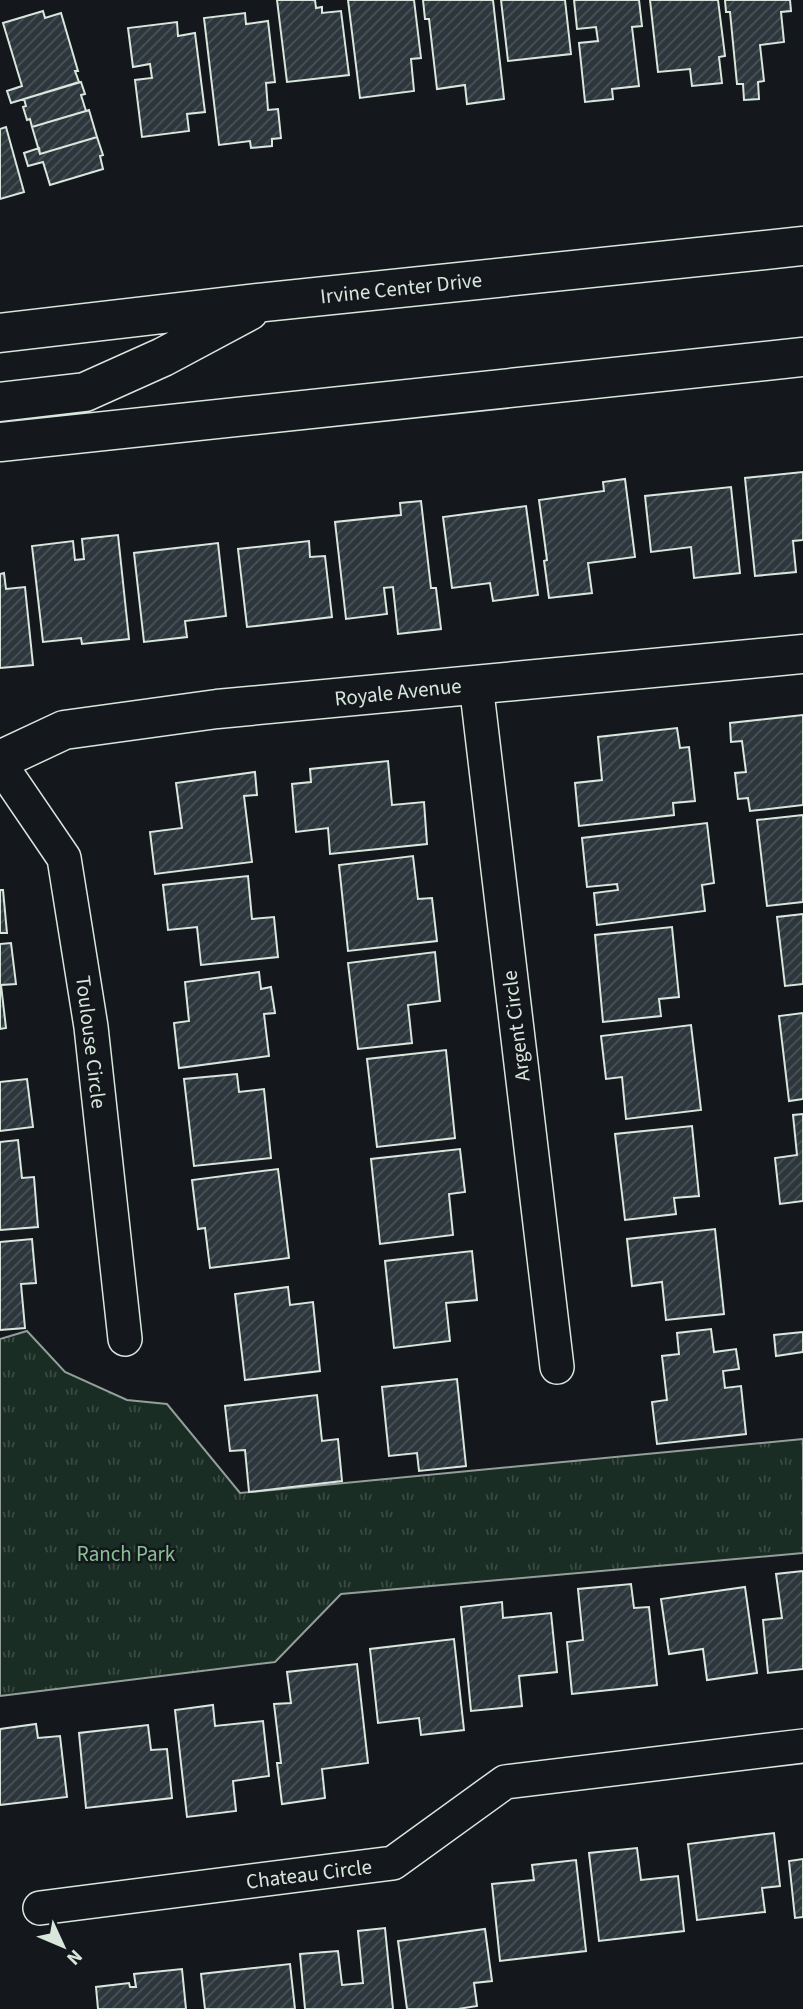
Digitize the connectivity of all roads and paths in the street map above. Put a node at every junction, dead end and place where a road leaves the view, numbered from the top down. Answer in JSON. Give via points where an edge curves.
{"nodes":[{"id":1,"x":803,"y":246,"type":"edge"},
{"id":2,"x":266,"y":302,"type":"junction"},
{"id":3,"x":0,"y":333,"type":"edge"},
{"id":4,"x":803,"y":357,"type":"edge"},
{"id":5,"x":0,"y":402,"type":"edge"},
{"id":6,"x":0,"y":442,"type":"edge"},
{"id":7,"x":803,"y":654,"type":"edge"},
{"id":8,"x":476,"y":684,"type":"junction"},
{"id":9,"x":0,"y":762,"type":"edge"},
{"id":10,"x":125,"y":1339,"type":"dead end"},
{"id":11,"x":557,"y":1367,"type":"dead end"},
{"id":12,"x":803,"y":1746,"type":"edge"},
{"id":13,"x":40,"y":1908,"type":"dead end"}],
"edges":[{"from":1,"to":2,"type":"main road","name":"Irvine Center Drive"},
{"from":2,"to":3,"type":"main road","name":"Irvine Center Drive"},
{"from":2,"to":5,"type":"main road","via":[[85,392]]},
{"from":4,"to":6,"type":"main road"},
{"from":7,"to":8,"type":"main road","name":"Royale Avenue"},
{"from":8,"to":9,"type":"main road","name":"Royale Avenue","via":[[217,709],[64,730]]},
{"from":8,"to":11,"type":"street","name":"Argent Circle"},
{"from":9,"to":10,"type":"street","name":"Toulouse Circle","via":[[64,858],[91,1027]]},
{"from":12,"to":13,"type":"street","name":"Chateau Circle","via":[[505,1782],[393,1863]]}]}
